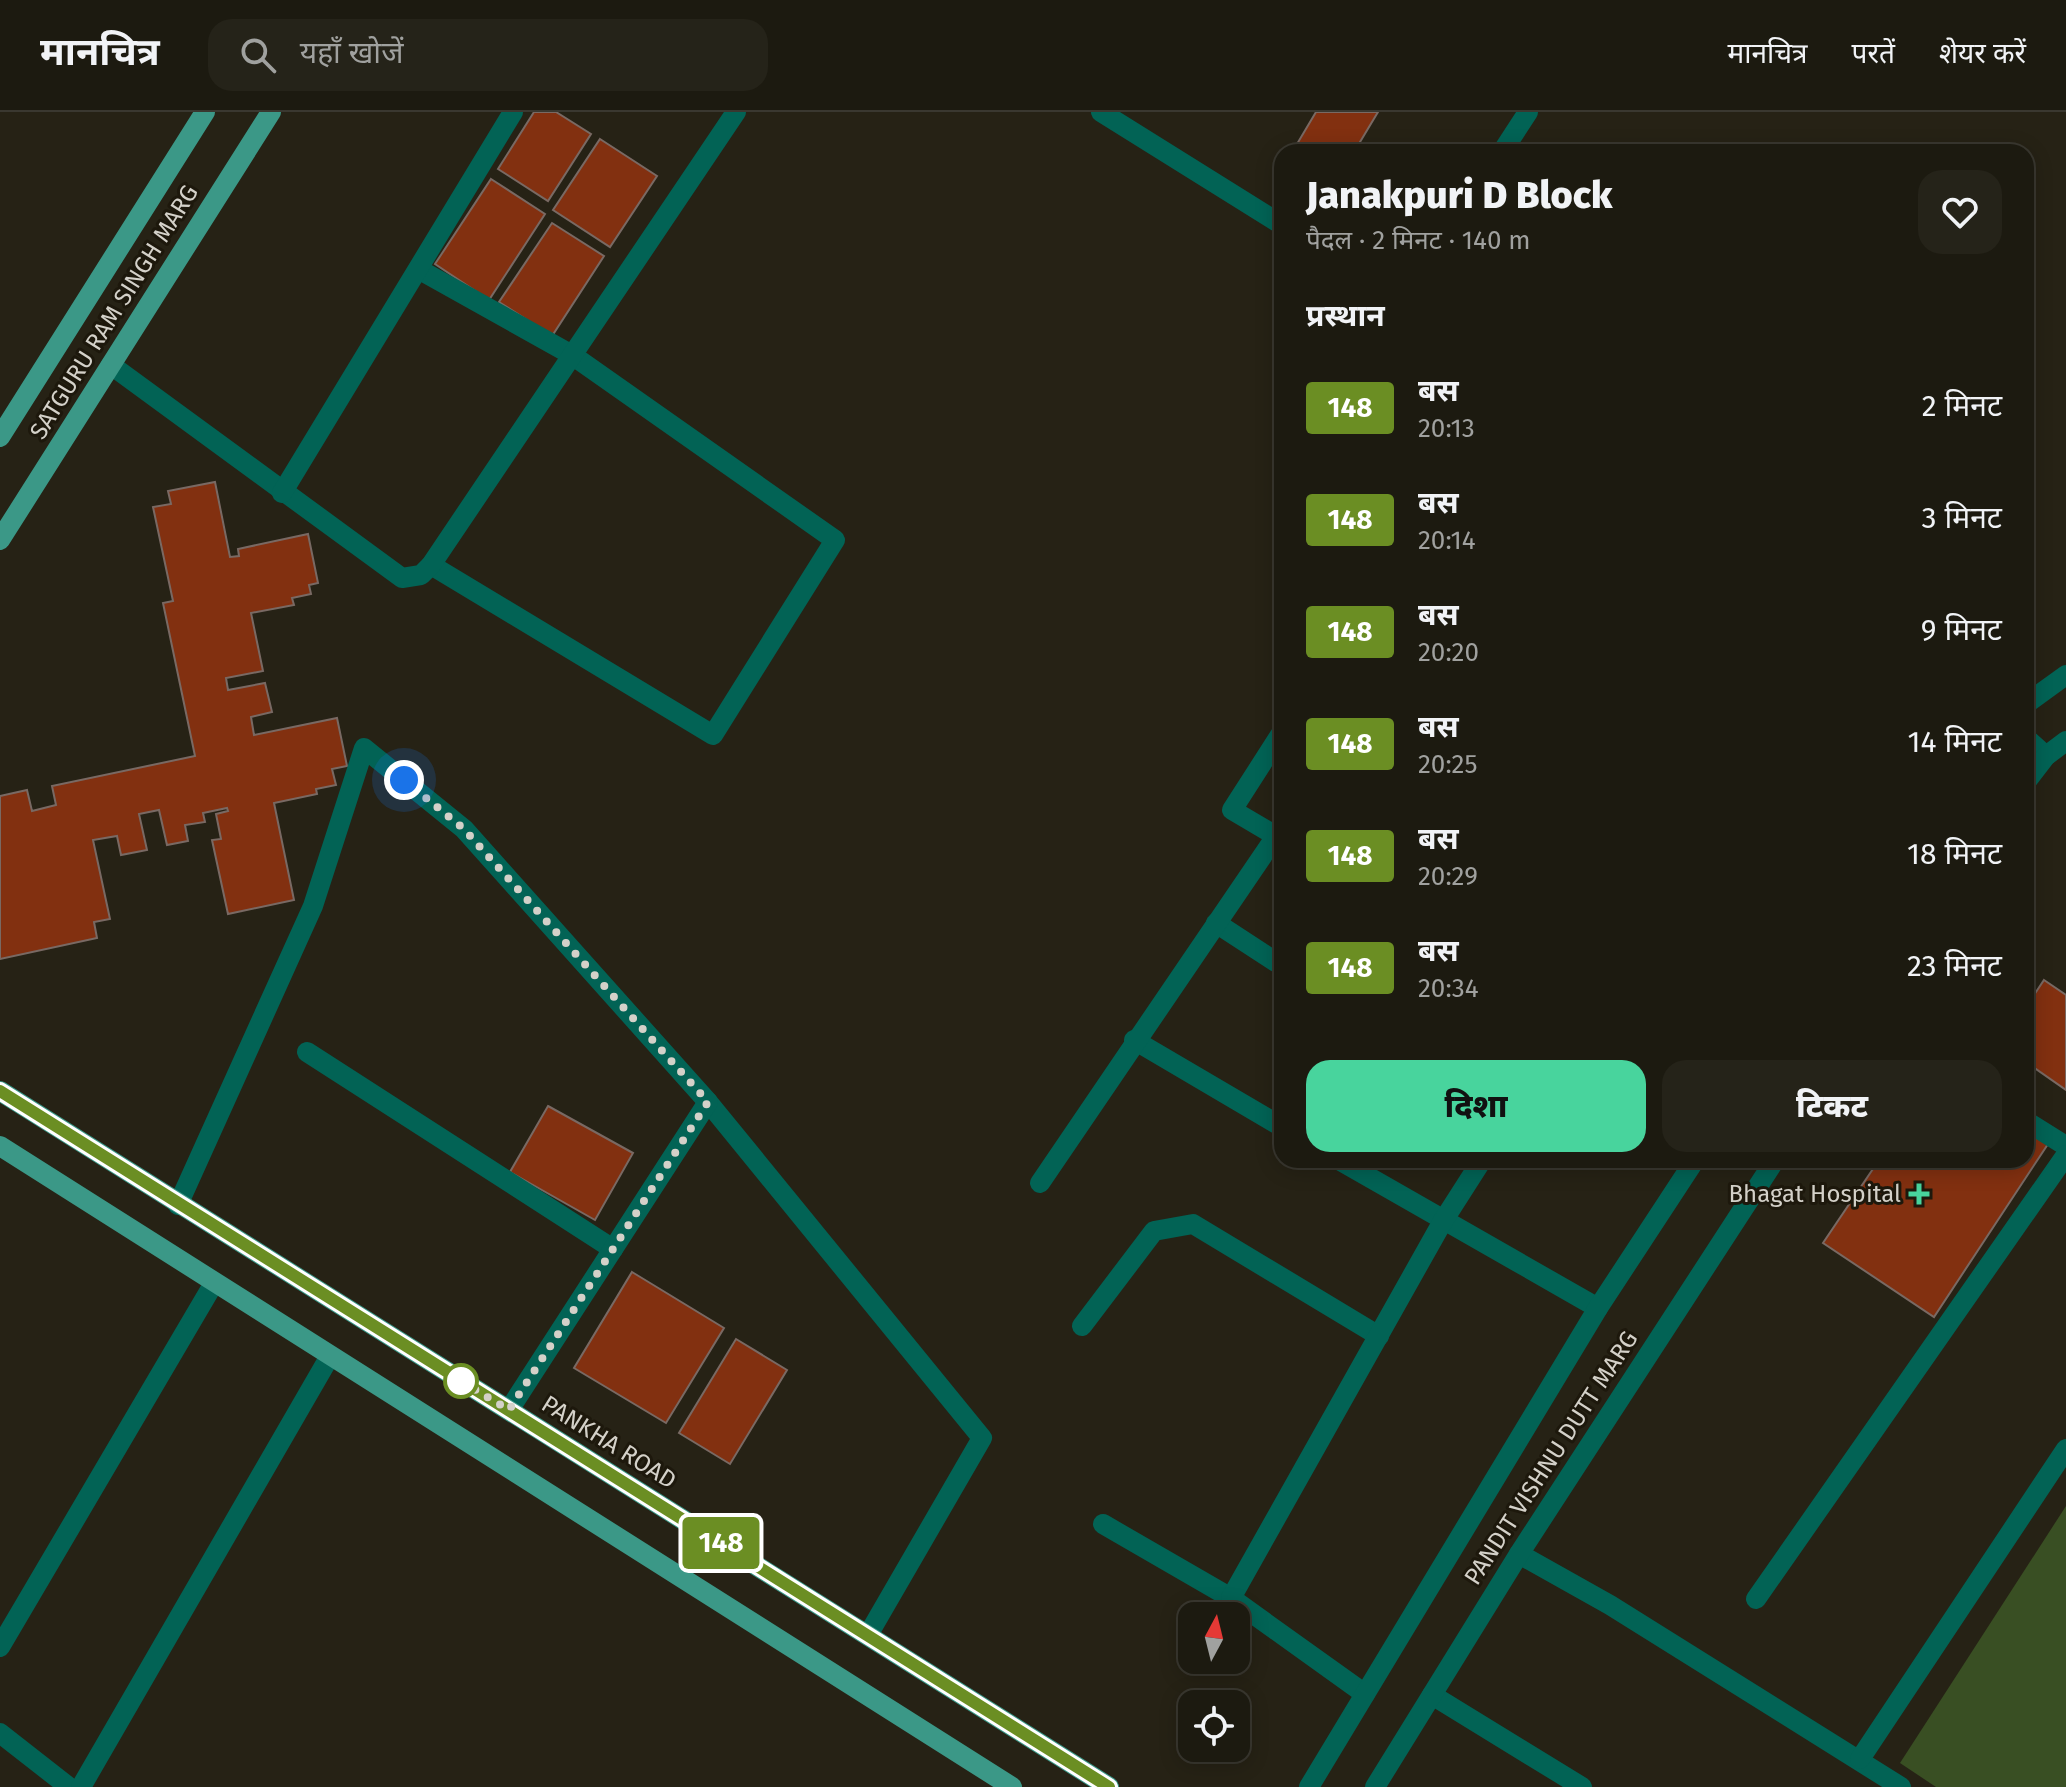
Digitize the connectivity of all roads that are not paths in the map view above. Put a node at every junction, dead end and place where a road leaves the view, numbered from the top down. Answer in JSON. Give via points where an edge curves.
{"nodes":[{"id":1,"x":205,"y":112,"type":"edge"},
{"id":2,"x":271,"y":112,"type":"edge"},
{"id":3,"x":513,"y":112,"type":"edge"},
{"id":4,"x":736,"y":112,"type":"edge"},
{"id":5,"x":1101,"y":112,"type":"edge"},
{"id":6,"x":1528,"y":112,"type":"edge"},
{"id":7,"x":1507,"y":144,"type":"edge"},
{"id":8,"x":1274,"y":220,"type":"edge"},
{"id":9,"x":420,"y":270,"type":"junction"},
{"id":10,"x":572,"y":355,"type":"junction"},
{"id":11,"x":111,"y":365,"type":"junction"},
{"id":12,"x":0,"y":437,"type":"edge"},
{"id":13,"x":282,"y":493,"type":"junction"},
{"id":14,"x":0,"y":540,"type":"edge"},
{"id":15,"x":431,"y":565,"type":"junction"},
{"id":16,"x":2066,"y":675,"type":"edge"},
{"id":17,"x":2034,"y":698,"type":"edge"},
{"id":18,"x":2066,"y":741,"type":"edge"},
{"id":19,"x":1274,"y":744,"type":"edge"},
{"id":20,"x":2034,"y":745,"type":"edge"},
{"id":21,"x":2046,"y":756,"type":"junction"},
{"id":22,"x":2034,"y":772,"type":"edge"},
{"id":23,"x":1274,"y":835,"type":"edge"},
{"id":24,"x":1274,"y":845,"type":"edge"},
{"id":25,"x":1216,"y":923,"type":"junction"},
{"id":26,"x":1274,"y":961,"type":"edge"},
{"id":27,"x":1134,"y":1040,"type":"junction"},
{"id":28,"x":307,"y":1052,"type":"dead end"},
{"id":29,"x":0,"y":1091,"type":"edge"},
{"id":30,"x":708,"y":1102,"type":"junction"},
{"id":31,"x":1274,"y":1122,"type":"edge"},
{"id":32,"x":2034,"y":1126,"type":"edge"},
{"id":33,"x":0,"y":1146,"type":"edge"},
{"id":34,"x":2066,"y":1146,"type":"edge"},
{"id":35,"x":2066,"y":1155,"type":"edge"},
{"id":36,"x":1353,"y":1168,"type":"edge"},
{"id":37,"x":1477,"y":1168,"type":"edge"},
{"id":38,"x":1690,"y":1168,"type":"edge"},
{"id":39,"x":1770,"y":1168,"type":"edge"},
{"id":40,"x":1040,"y":1183,"type":"dead end"},
{"id":41,"x":178,"y":1205,"type":"junction"},
{"id":42,"x":1443,"y":1221,"type":"junction"},
{"id":43,"x":613,"y":1249,"type":"junction"},
{"id":44,"x":214,"y":1283,"type":"junction"},
{"id":45,"x":1598,"y":1308,"type":"junction"},
{"id":46,"x":1082,"y":1326,"type":"dead end"},
{"id":47,"x":1379,"y":1336,"type":"junction"},
{"id":48,"x":330,"y":1356,"type":"junction"},
{"id":49,"x":509,"y":1410,"type":"junction"},
{"id":50,"x":2066,"y":1449,"type":"edge"},
{"id":51,"x":1103,"y":1524,"type":"dead end"},
{"id":52,"x":1519,"y":1554,"type":"junction"},
{"id":53,"x":1231,"y":1598,"type":"junction"},
{"id":54,"x":1756,"y":1599,"type":"dead end"},
{"id":55,"x":868,"y":1635,"type":"junction"},
{"id":56,"x":0,"y":1647,"type":"edge"},
{"id":57,"x":1365,"y":1694,"type":"junction"},
{"id":58,"x":1432,"y":1695,"type":"junction"},
{"id":59,"x":0,"y":1733,"type":"edge"},
{"id":60,"x":1860,"y":1759,"type":"junction"},
{"id":61,"x":69,"y":1787,"type":"edge"},
{"id":62,"x":81,"y":1787,"type":"edge"},
{"id":63,"x":1012,"y":1787,"type":"edge"},
{"id":64,"x":1109,"y":1787,"type":"edge"},
{"id":65,"x":1309,"y":1787,"type":"edge"},
{"id":66,"x":1375,"y":1787,"type":"edge"},
{"id":67,"x":1582,"y":1787,"type":"edge"},
{"id":68,"x":1901,"y":1787,"type":"edge"}],
"edges":[{"from":1,"to":12,"type":"main road","name":"SATGURU RAM SINGH MARG"},
{"from":2,"to":11,"type":"main road","name":"SATGURU RAM SINGH MARG"},
{"from":3,"to":9,"type":"street"},
{"from":4,"to":10,"type":"street"},
{"from":5,"to":8,"type":"street"},
{"from":6,"to":7,"type":"street"},
{"from":9,"to":10,"type":"street"},
{"from":9,"to":13,"type":"street"},
{"from":10,"to":15,"type":"street"},
{"from":10,"to":15,"type":"street","via":[[835,540],[713,735]]},
{"from":11,"to":13,"type":"street"},
{"from":11,"to":14,"type":"main road","name":"SATGURU RAM SINGH MARG"},
{"from":13,"to":15,"type":"street","via":[[402,578],[421,575]]},
{"from":16,"to":17,"type":"street"},
{"from":18,"to":21,"type":"street"},
{"from":19,"to":23,"type":"street","via":[[1232,810]]},
{"from":20,"to":21,"type":"street"},
{"from":21,"to":22,"type":"street"},
{"from":24,"to":25,"type":"street"},
{"from":25,"to":26,"type":"street"},
{"from":25,"to":27,"type":"street"},
{"from":27,"to":31,"type":"street"},
{"from":27,"to":40,"type":"street"},
{"from":28,"to":43,"type":"street"},
{"from":29,"to":41,"type":"main road","name":"PANKHA ROAD"},
{"from":30,"to":41,"type":"street","via":[[464,829],[364,748],[313,906]]},
{"from":30,"to":43,"type":"street"},
{"from":30,"to":55,"type":"street","via":[[982,1438]]},
{"from":32,"to":34,"type":"street"},
{"from":33,"to":44,"type":"main road"},
{"from":35,"to":54,"type":"street"},
{"from":36,"to":42,"type":"street"},
{"from":37,"to":42,"type":"street"},
{"from":38,"to":45,"type":"street","name":"PANDIT VISHNU DUTT MARG"},
{"from":39,"to":52,"type":"street","name":"PANDIT VISHNU DUTT MARG"},
{"from":41,"to":49,"type":"main road","name":"PANKHA ROAD"},
{"from":42,"to":45,"type":"street"},
{"from":42,"to":47,"type":"street"},
{"from":43,"to":49,"type":"street"},
{"from":44,"to":48,"type":"main road"},
{"from":44,"to":56,"type":"street"},
{"from":45,"to":57,"type":"street","name":"PANDIT VISHNU DUTT MARG"},
{"from":46,"to":47,"type":"street","via":[[1154,1231],[1193,1224]]},
{"from":47,"to":53,"type":"street"},
{"from":48,"to":62,"type":"street"},
{"from":48,"to":63,"type":"main road"},
{"from":49,"to":55,"type":"main road","name":"PANKHA ROAD"},
{"from":50,"to":60,"type":"street"},
{"from":51,"to":53,"type":"street"},
{"from":52,"to":58,"type":"street","name":"PANDIT VISHNU DUTT MARG"},
{"from":52,"to":60,"type":"street"},
{"from":53,"to":57,"type":"street"},
{"from":55,"to":64,"type":"main road","name":"PANKHA ROAD"},
{"from":57,"to":65,"type":"street","name":"PANDIT VISHNU DUTT MARG"},
{"from":58,"to":66,"type":"street","name":"PANDIT VISHNU DUTT MARG"},
{"from":58,"to":67,"type":"street"},
{"from":59,"to":61,"type":"street"},
{"from":60,"to":68,"type":"street"}]}
